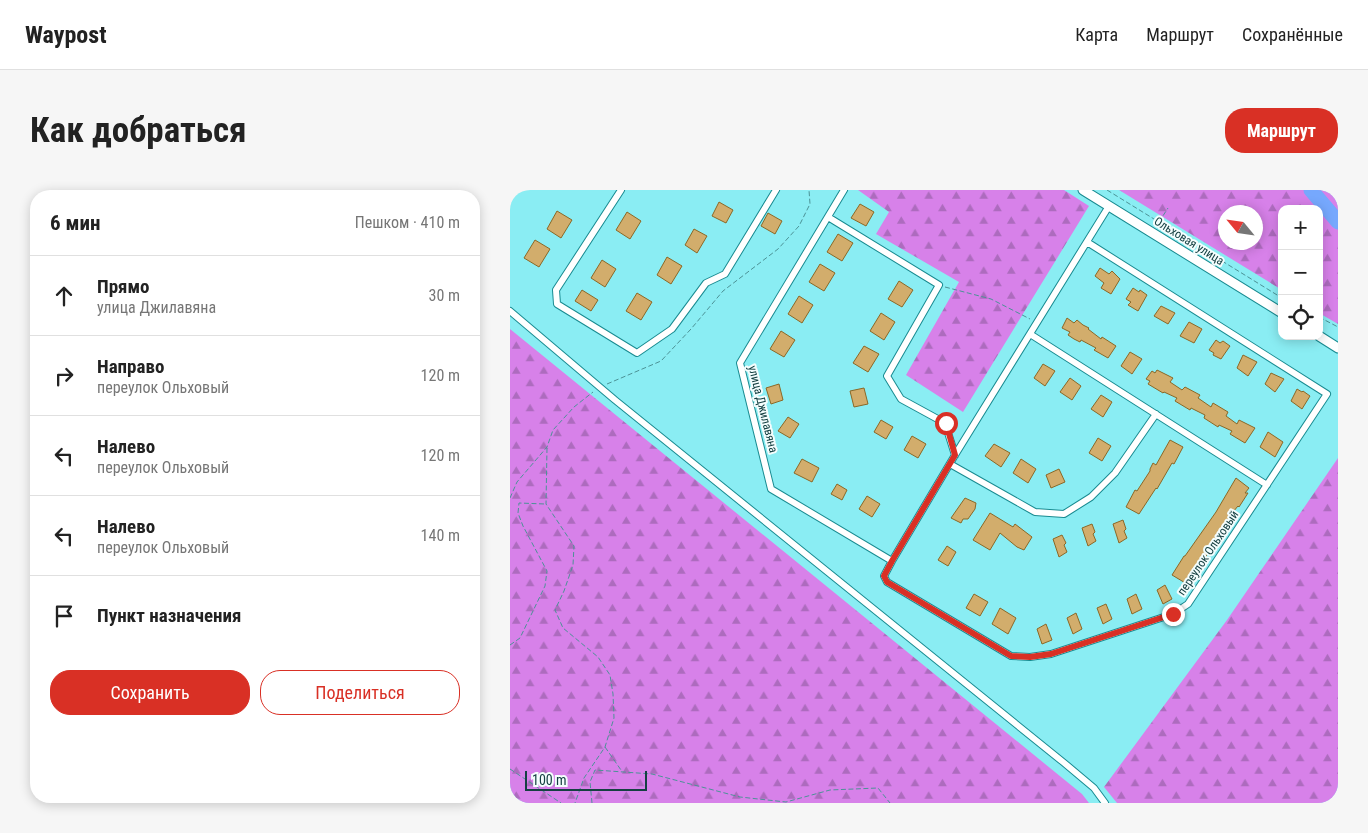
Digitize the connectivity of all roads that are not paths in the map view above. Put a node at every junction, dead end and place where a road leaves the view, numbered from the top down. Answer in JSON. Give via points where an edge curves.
{"nodes":[{"id":1,"x":621,"y":190,"type":"edge"},
{"id":2,"x":776,"y":190,"type":"edge"},
{"id":3,"x":844,"y":190,"type":"edge"},
{"id":4,"x":1083,"y":190,"type":"edge"},
{"id":5,"x":1109,"y":206,"type":"junction"},
{"id":6,"x":828,"y":217,"type":"junction"},
{"id":7,"x":1087,"y":242,"type":"junction"},
{"id":8,"x":510,"y":311,"type":"edge"},
{"id":9,"x":1278,"y":311,"type":"edge"},
{"id":10,"x":1030,"y":334,"type":"junction"},
{"id":11,"x":1323,"y":339,"type":"edge"},
{"id":12,"x":1338,"y":348,"type":"edge"},
{"id":13,"x":1156,"y":414,"type":"junction"},
{"id":14,"x":955,"y":455,"type":"junction"},
{"id":15,"x":950,"y":464,"type":"junction"},
{"id":16,"x":1267,"y":485,"type":"junction"},
{"id":17,"x":892,"y":561,"type":"junction"},
{"id":18,"x":1105,"y":803,"type":"edge"}],
"edges":[{"from":1,"to":2,"type":"street","via":[[556,290],[556,304],[637,353],[672,329],[706,283],[725,274]]},
{"from":3,"to":6,"type":"street","name":"улица Джилавяна"},
{"from":4,"to":5,"type":"main road","name":"Ольховая улица"},
{"from":5,"to":7,"type":"street","name":"переулок Ольховый"},
{"from":5,"to":9,"type":"main road","name":"Ольховая улица"},
{"from":6,"to":14,"type":"street","via":[[939,285],[887,376],[901,399],[946,423]]},
{"from":6,"to":17,"type":"street","name":"улица Джилавяна","via":[[740,362],[771,489]]},
{"from":7,"to":10,"type":"street","name":"переулок Ольховый"},
{"from":7,"to":16,"type":"street","name":"переулок Ольховый","via":[[1327,394]]},
{"from":8,"to":18,"type":"street","via":[[1063,762],[1094,788]]},
{"from":10,"to":13,"type":"street"},
{"from":10,"to":14,"type":"street","name":"переулок Ольховый"},
{"from":11,"to":12,"type":"main road"},
{"from":13,"to":15,"type":"street","via":[[1115,473],[1091,497],[1064,514],[1035,512]]},
{"from":13,"to":16,"type":"street"},
{"from":14,"to":15,"type":"street","name":"переулок Ольховый"},
{"from":15,"to":17,"type":"street","name":"переулок Ольховый"},
{"from":16,"to":17,"type":"street","name":"переулок Ольховый","via":[[1188,604],[1173,614],[1051,654],[1011,656],[887,582],[884,576]]}]}
